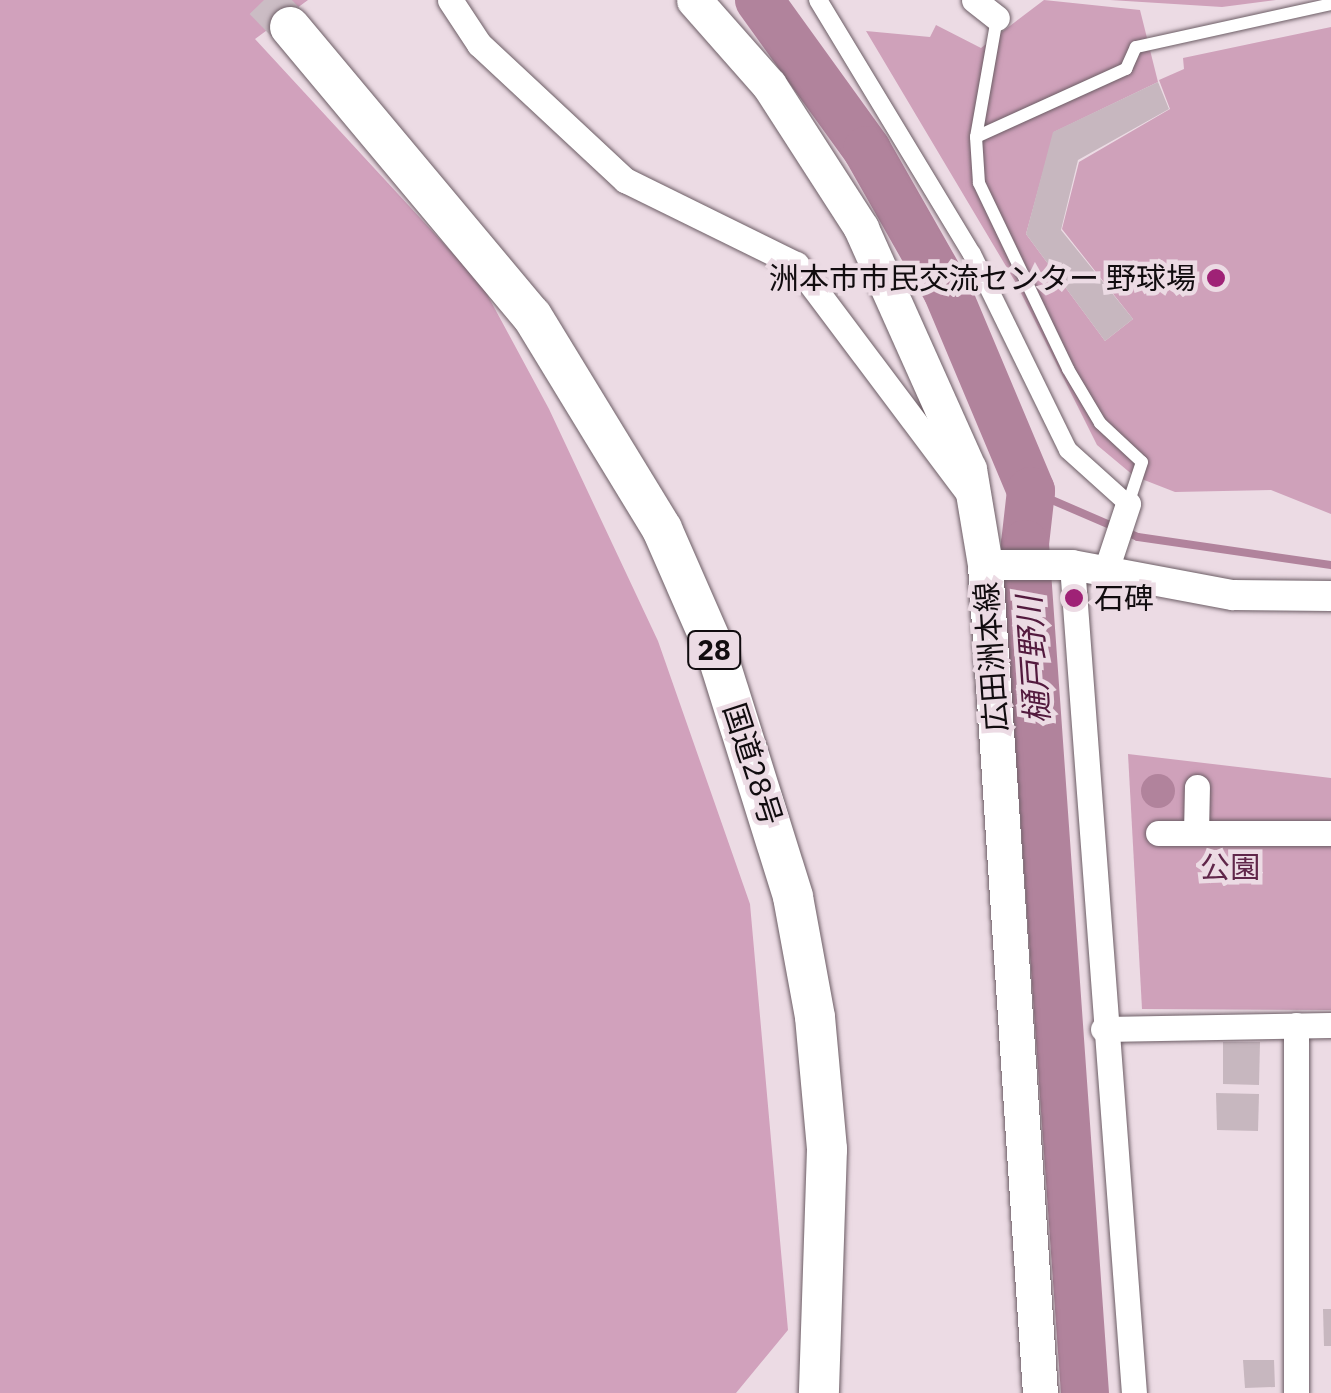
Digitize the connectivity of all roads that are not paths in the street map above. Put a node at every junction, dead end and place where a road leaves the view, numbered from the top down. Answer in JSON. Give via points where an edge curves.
{"nodes":[{"id":1,"x":450,"y":0,"type":"edge"},
{"id":2,"x":694,"y":0,"type":"edge"},
{"id":3,"x":818,"y":0,"type":"edge"},
{"id":4,"x":974,"y":0,"type":"edge"},
{"id":5,"x":1331,"y":4,"type":"edge"},
{"id":6,"x":996,"y":18,"type":"joint"},
{"id":7,"x":290,"y":27,"type":"tunnel mouth"},
{"id":8,"x":976,"y":137,"type":"junction"},
{"id":9,"x":978,"y":506,"type":"junction"},
{"id":10,"x":1126,"y":512,"type":"junction"},
{"id":11,"x":1110,"y":558,"type":"junction"},
{"id":12,"x":1065,"y":564,"type":"junction"},
{"id":13,"x":992,"y":566,"type":"junction"},
{"id":14,"x":1331,"y":596,"type":"edge"},
{"id":15,"x":1198,"y":787,"type":"dead end"},
{"id":16,"x":1158,"y":833,"type":"dead end"},
{"id":17,"x":1196,"y":834,"type":"junction"},
{"id":18,"x":1331,"y":834,"type":"edge"},
{"id":19,"x":1296,"y":1025,"type":"junction"},
{"id":20,"x":1331,"y":1026,"type":"edge"},
{"id":21,"x":1103,"y":1029,"type":"junction"},
{"id":22,"x":818,"y":1393,"type":"edge"},
{"id":23,"x":1040,"y":1393,"type":"edge"},
{"id":24,"x":1134,"y":1393,"type":"edge"},
{"id":25,"x":1296,"y":1393,"type":"edge"}],
"edges":[{"from":1,"to":9,"type":"street","via":[[478,44],[625,180],[796,264]]},
{"from":2,"to":9,"type":"main road","name":"広田洲本線","via":[[769,85],[862,228],[958,434]]},
{"from":3,"to":10,"type":"street","via":[[972,254],[1068,450]]},
{"from":4,"to":6,"type":"street"},
{"from":5,"to":8,"type":"lane","via":[[1136,47],[1126,69]]},
{"from":6,"to":8,"type":"lane"},
{"from":7,"to":22,"type":"highway","name":"国道28号","number":"28","via":[[532,316],[662,529],[718,658],[793,896],[815,1017],[827,1149]]},
{"from":8,"to":10,"type":"lane","via":[[979,183],[1068,369],[1100,423],[1142,462]]},
{"from":9,"to":13,"type":"main road","name":"広田洲本線"},
{"from":10,"to":11,"type":"street"},
{"from":11,"to":12,"type":"street"},
{"from":11,"to":14,"type":"street","via":[[1234,594]]},
{"from":12,"to":13,"type":"street"},
{"from":12,"to":21,"type":"street"},
{"from":13,"to":23,"type":"main road","name":"広田洲本線"},
{"from":15,"to":17,"type":"street"},
{"from":16,"to":17,"type":"street"},
{"from":17,"to":18,"type":"street"},
{"from":19,"to":20,"type":"street"},
{"from":19,"to":21,"type":"street"},
{"from":19,"to":25,"type":"street"},
{"from":21,"to":24,"type":"street"}]}
